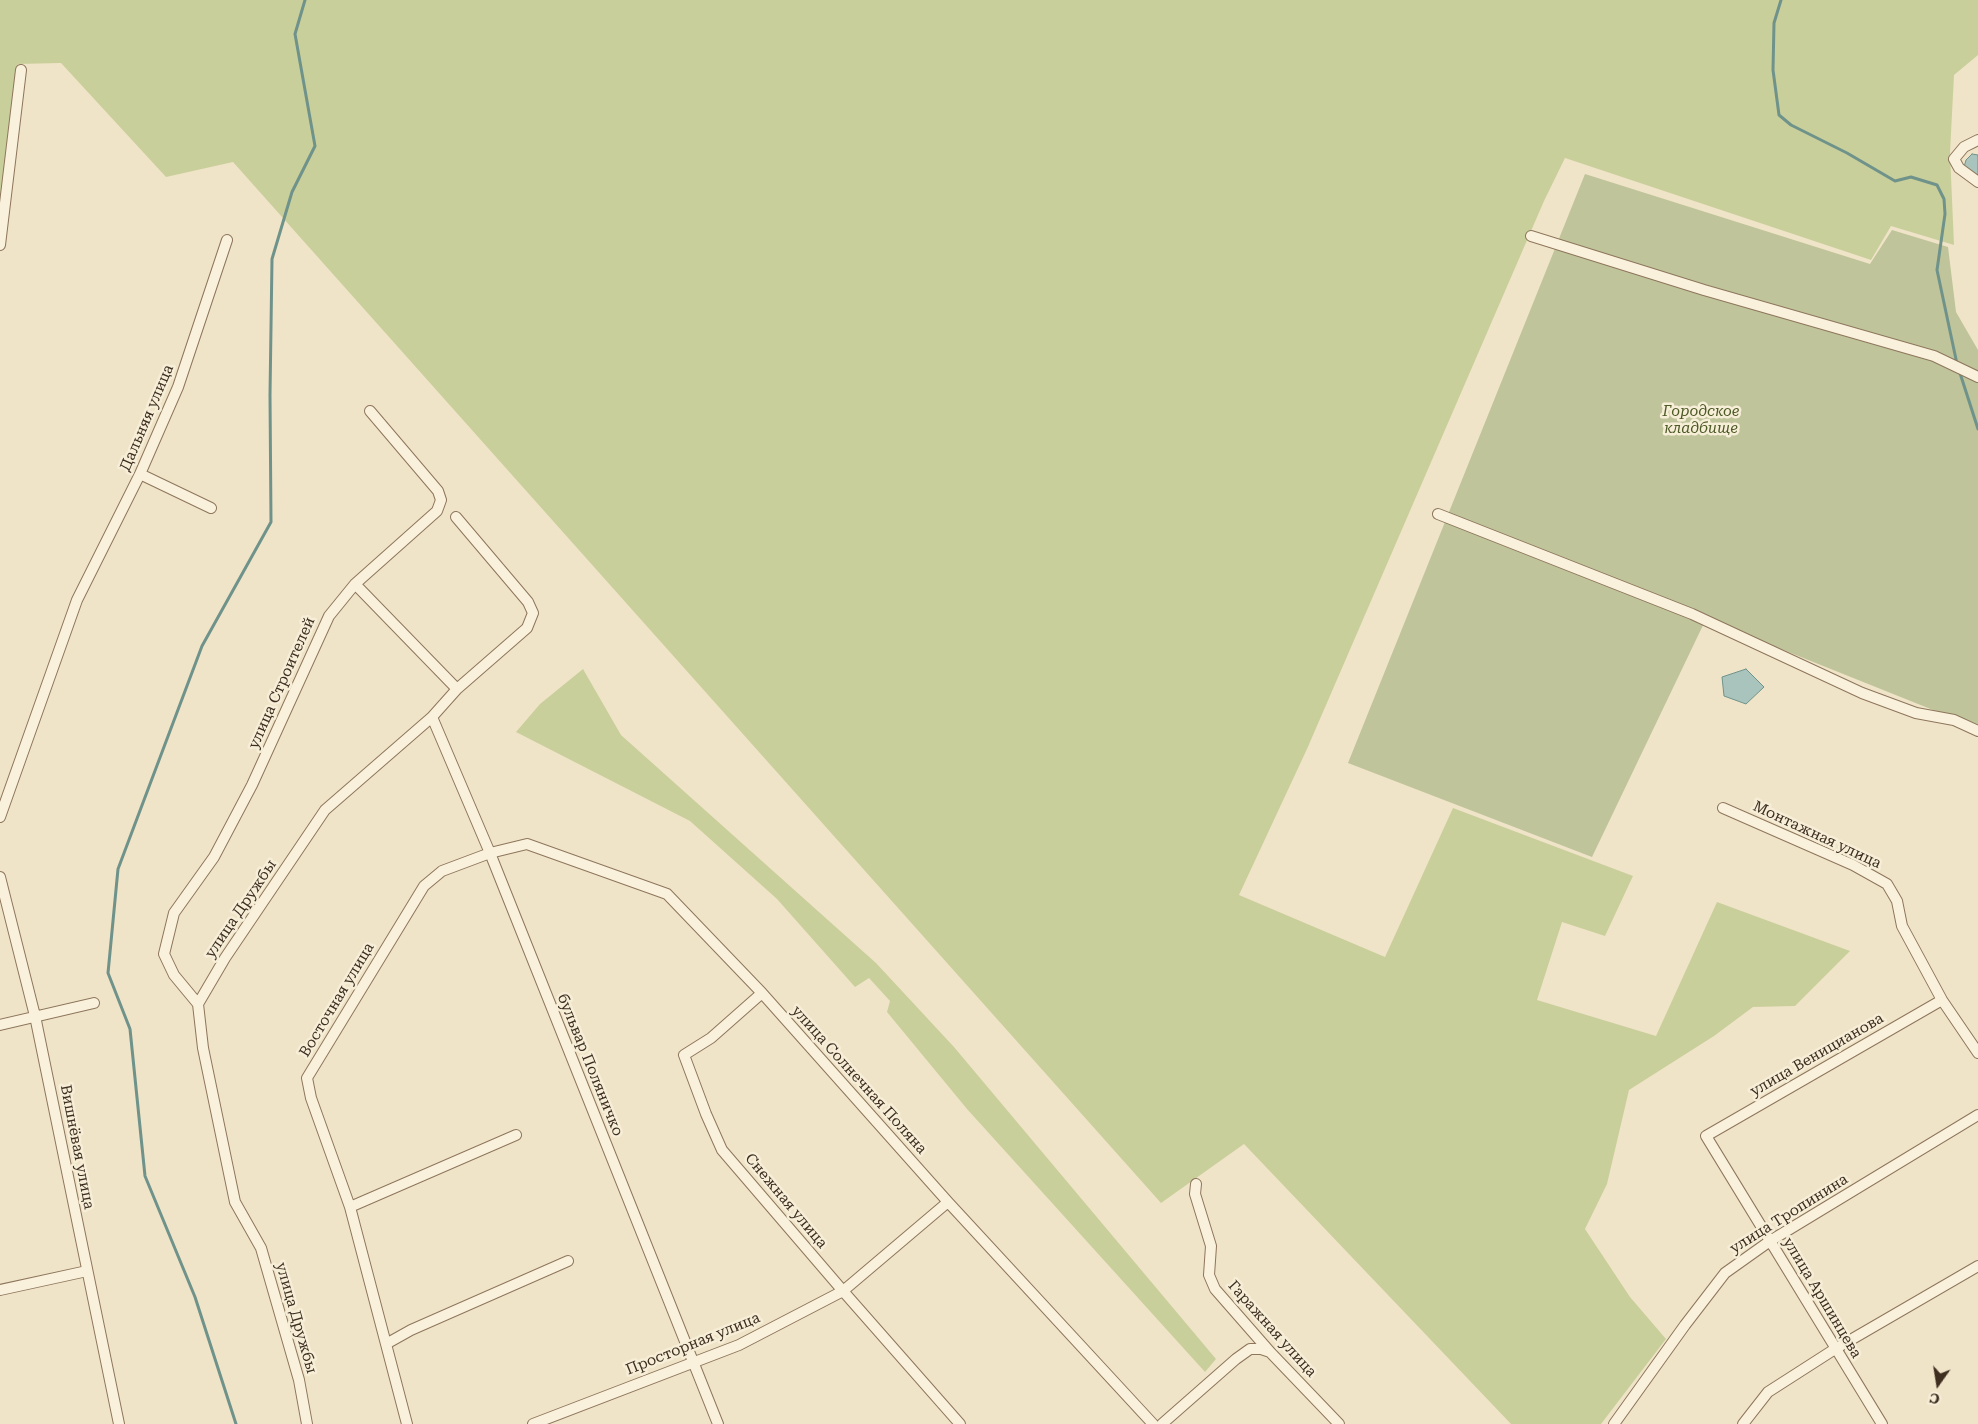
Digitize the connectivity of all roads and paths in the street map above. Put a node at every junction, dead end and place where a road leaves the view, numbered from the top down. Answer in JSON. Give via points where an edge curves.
{"nodes":[{"id":1,"x":21,"y":70,"type":"dead end"},
{"id":2,"x":1978,"y":140,"type":"edge"},
{"id":3,"x":1978,"y":182,"type":"edge"},
{"id":4,"x":1531,"y":236,"type":"dead end"},
{"id":5,"x":227,"y":240,"type":"dead end"},
{"id":6,"x":0,"y":244,"type":"edge"},
{"id":7,"x":1978,"y":377,"type":"edge"},
{"id":8,"x":370,"y":411,"type":"dead end"},
{"id":9,"x":140,"y":474,"type":"junction"},
{"id":10,"x":211,"y":508,"type":"dead end"},
{"id":11,"x":1438,"y":514,"type":"dead end"},
{"id":12,"x":456,"y":517,"type":"dead end"},
{"id":13,"x":355,"y":584,"type":"junction"},
{"id":14,"x":457,"y":689,"type":"junction"},
{"id":15,"x":432,"y":718,"type":"junction"},
{"id":16,"x":1978,"y":731,"type":"edge"},
{"id":17,"x":1723,"y":808,"type":"dead end"},
{"id":18,"x":0,"y":817,"type":"edge"},
{"id":19,"x":490,"y":853,"type":"junction"},
{"id":20,"x":0,"y":877,"type":"edge"},
{"id":21,"x":762,"y":993,"type":"junction"},
{"id":22,"x":1942,"y":1000,"type":"junction"},
{"id":23,"x":94,"y":1003,"type":"dead end"},
{"id":24,"x":198,"y":1004,"type":"junction"},
{"id":25,"x":35,"y":1016,"type":"junction"},
{"id":26,"x":0,"y":1025,"type":"edge"},
{"id":27,"x":1978,"y":1053,"type":"edge"},
{"id":28,"x":1978,"y":1115,"type":"edge"},
{"id":29,"x":516,"y":1135,"type":"dead end"},
{"id":30,"x":1706,"y":1136,"type":"joint"},
{"id":31,"x":1196,"y":1184,"type":"dead end"},
{"id":32,"x":948,"y":1202,"type":"junction"},
{"id":33,"x":350,"y":1207,"type":"junction"},
{"id":34,"x":1770,"y":1241,"type":"junction"},
{"id":35,"x":568,"y":1260,"type":"dead end"},
{"id":36,"x":1978,"y":1266,"type":"edge"},
{"id":37,"x":87,"y":1271,"type":"junction"},
{"id":38,"x":0,"y":1290,"type":"edge"},
{"id":39,"x":843,"y":1291,"type":"junction"},
{"id":40,"x":386,"y":1344,"type":"junction"},
{"id":41,"x":1834,"y":1349,"type":"junction"},
{"id":42,"x":1271,"y":1353,"type":"junction"},
{"id":43,"x":692,"y":1362,"type":"junction"},
{"id":44,"x":119,"y":1424,"type":"edge"},
{"id":45,"x":308,"y":1424,"type":"edge"},
{"id":46,"x":407,"y":1424,"type":"edge"},
{"id":47,"x":533,"y":1424,"type":"edge"},
{"id":48,"x":718,"y":1424,"type":"edge"},
{"id":49,"x":960,"y":1424,"type":"edge"},
{"id":50,"x":1153,"y":1424,"type":"edge"},
{"id":51,"x":1162,"y":1424,"type":"edge"},
{"id":52,"x":1339,"y":1424,"type":"edge"},
{"id":53,"x":1614,"y":1424,"type":"edge"},
{"id":54,"x":1743,"y":1424,"type":"edge"},
{"id":55,"x":1882,"y":1424,"type":"edge"}],
"edges":[{"from":1,"to":6,"type":"street"},
{"from":2,"to":3,"type":"street","via":[[1964,147],[1954,159],[1959,168]]},
{"from":4,"to":7,"type":"street","via":[[1934,356]]},
{"from":5,"to":9,"type":"street","name":"Дальняя улица","via":[[178,387]]},
{"from":8,"to":13,"type":"street","name":"улица Строителей","via":[[438,491],[441,500],[437,511]]},
{"from":9,"to":10,"type":"street"},
{"from":9,"to":18,"type":"street","name":"Дальняя улица","via":[[77,600]]},
{"from":11,"to":16,"type":"street","via":[[1692,614],[1862,693],[1916,713],[1954,720]]},
{"from":12,"to":14,"type":"street","name":"улица Дружбы","via":[[528,602],[533,613],[527,628]]},
{"from":13,"to":14,"type":"street"},
{"from":13,"to":24,"type":"street","name":"улица Строителей","via":[[329,616],[252,785],[214,857],[174,913],[164,954],[174,975]]},
{"from":14,"to":15,"type":"street","name":"улица Дружбы"},
{"from":15,"to":19,"type":"street","name":"бульвар Поляничко"},
{"from":15,"to":24,"type":"street","name":"улица Дружбы","via":[[325,810]]},
{"from":17,"to":22,"type":"street","name":"Монтажная улица","via":[[1853,865],[1887,884],[1897,901],[1902,926]]},
{"from":19,"to":21,"type":"street","name":"улица Солнечная Поляна","via":[[527,844],[667,894]]},
{"from":19,"to":33,"type":"street","name":"Восточная улица","via":[[442,871],[424,886],[308,1078],[311,1098]]},
{"from":19,"to":43,"type":"street","name":"бульвар Поляничко"},
{"from":20,"to":25,"type":"street","name":"Вишнёвая улица"},
{"from":21,"to":32,"type":"street","name":"улица Солнечная Поляна"},
{"from":21,"to":39,"type":"street","name":"Снежная улица","via":[[711,1038],[684,1055],[722,1150]]},
{"from":22,"to":27,"type":"street","name":"Монтажная улица"},
{"from":22,"to":30,"type":"street","name":"улица Веницианова"},
{"from":23,"to":25,"type":"street"},
{"from":24,"to":45,"type":"street","name":"улица Дружбы","via":[[203,1048],[235,1202],[261,1248],[299,1380]]},
{"from":25,"to":26,"type":"street"},
{"from":25,"to":37,"type":"street","name":"Вишнёвая улица"},
{"from":28,"to":34,"type":"street","name":"улица Тропинина"},
{"from":29,"to":33,"type":"street"},
{"from":30,"to":34,"type":"street","name":"улица Аршинцева"},
{"from":31,"to":42,"type":"street","name":"Гаражная улица","via":[[1195,1194],[1211,1246],[1209,1276],[1215,1289]]},
{"from":32,"to":39,"type":"street","name":"Просторная улица"},
{"from":32,"to":50,"type":"street","name":"улица Солнечная Поляна"},
{"from":33,"to":40,"type":"street","name":"Восточная улица"},
{"from":34,"to":41,"type":"street","name":"улица Аршинцева"},
{"from":34,"to":53,"type":"street","name":"улица Тропинина","via":[[1725,1273]]},
{"from":35,"to":40,"type":"street"},
{"from":36,"to":41,"type":"street"},
{"from":37,"to":38,"type":"street"},
{"from":37,"to":44,"type":"street","name":"Вишнёвая улица"},
{"from":39,"to":43,"type":"street","name":"Просторная улица","via":[[739,1345]]},
{"from":39,"to":49,"type":"street","name":"Снежная улица"},
{"from":40,"to":46,"type":"street","name":"Восточная улица"},
{"from":41,"to":54,"type":"street","via":[[1768,1392]]},
{"from":41,"to":55,"type":"street","name":"улица Аршинцева"},
{"from":42,"to":51,"type":"street","via":[[1250,1349]]},
{"from":42,"to":52,"type":"street","name":"Гаражная улица"},
{"from":43,"to":47,"type":"street","name":"Просторная улица"},
{"from":43,"to":48,"type":"street","name":"бульвар Поляничко"}]}
